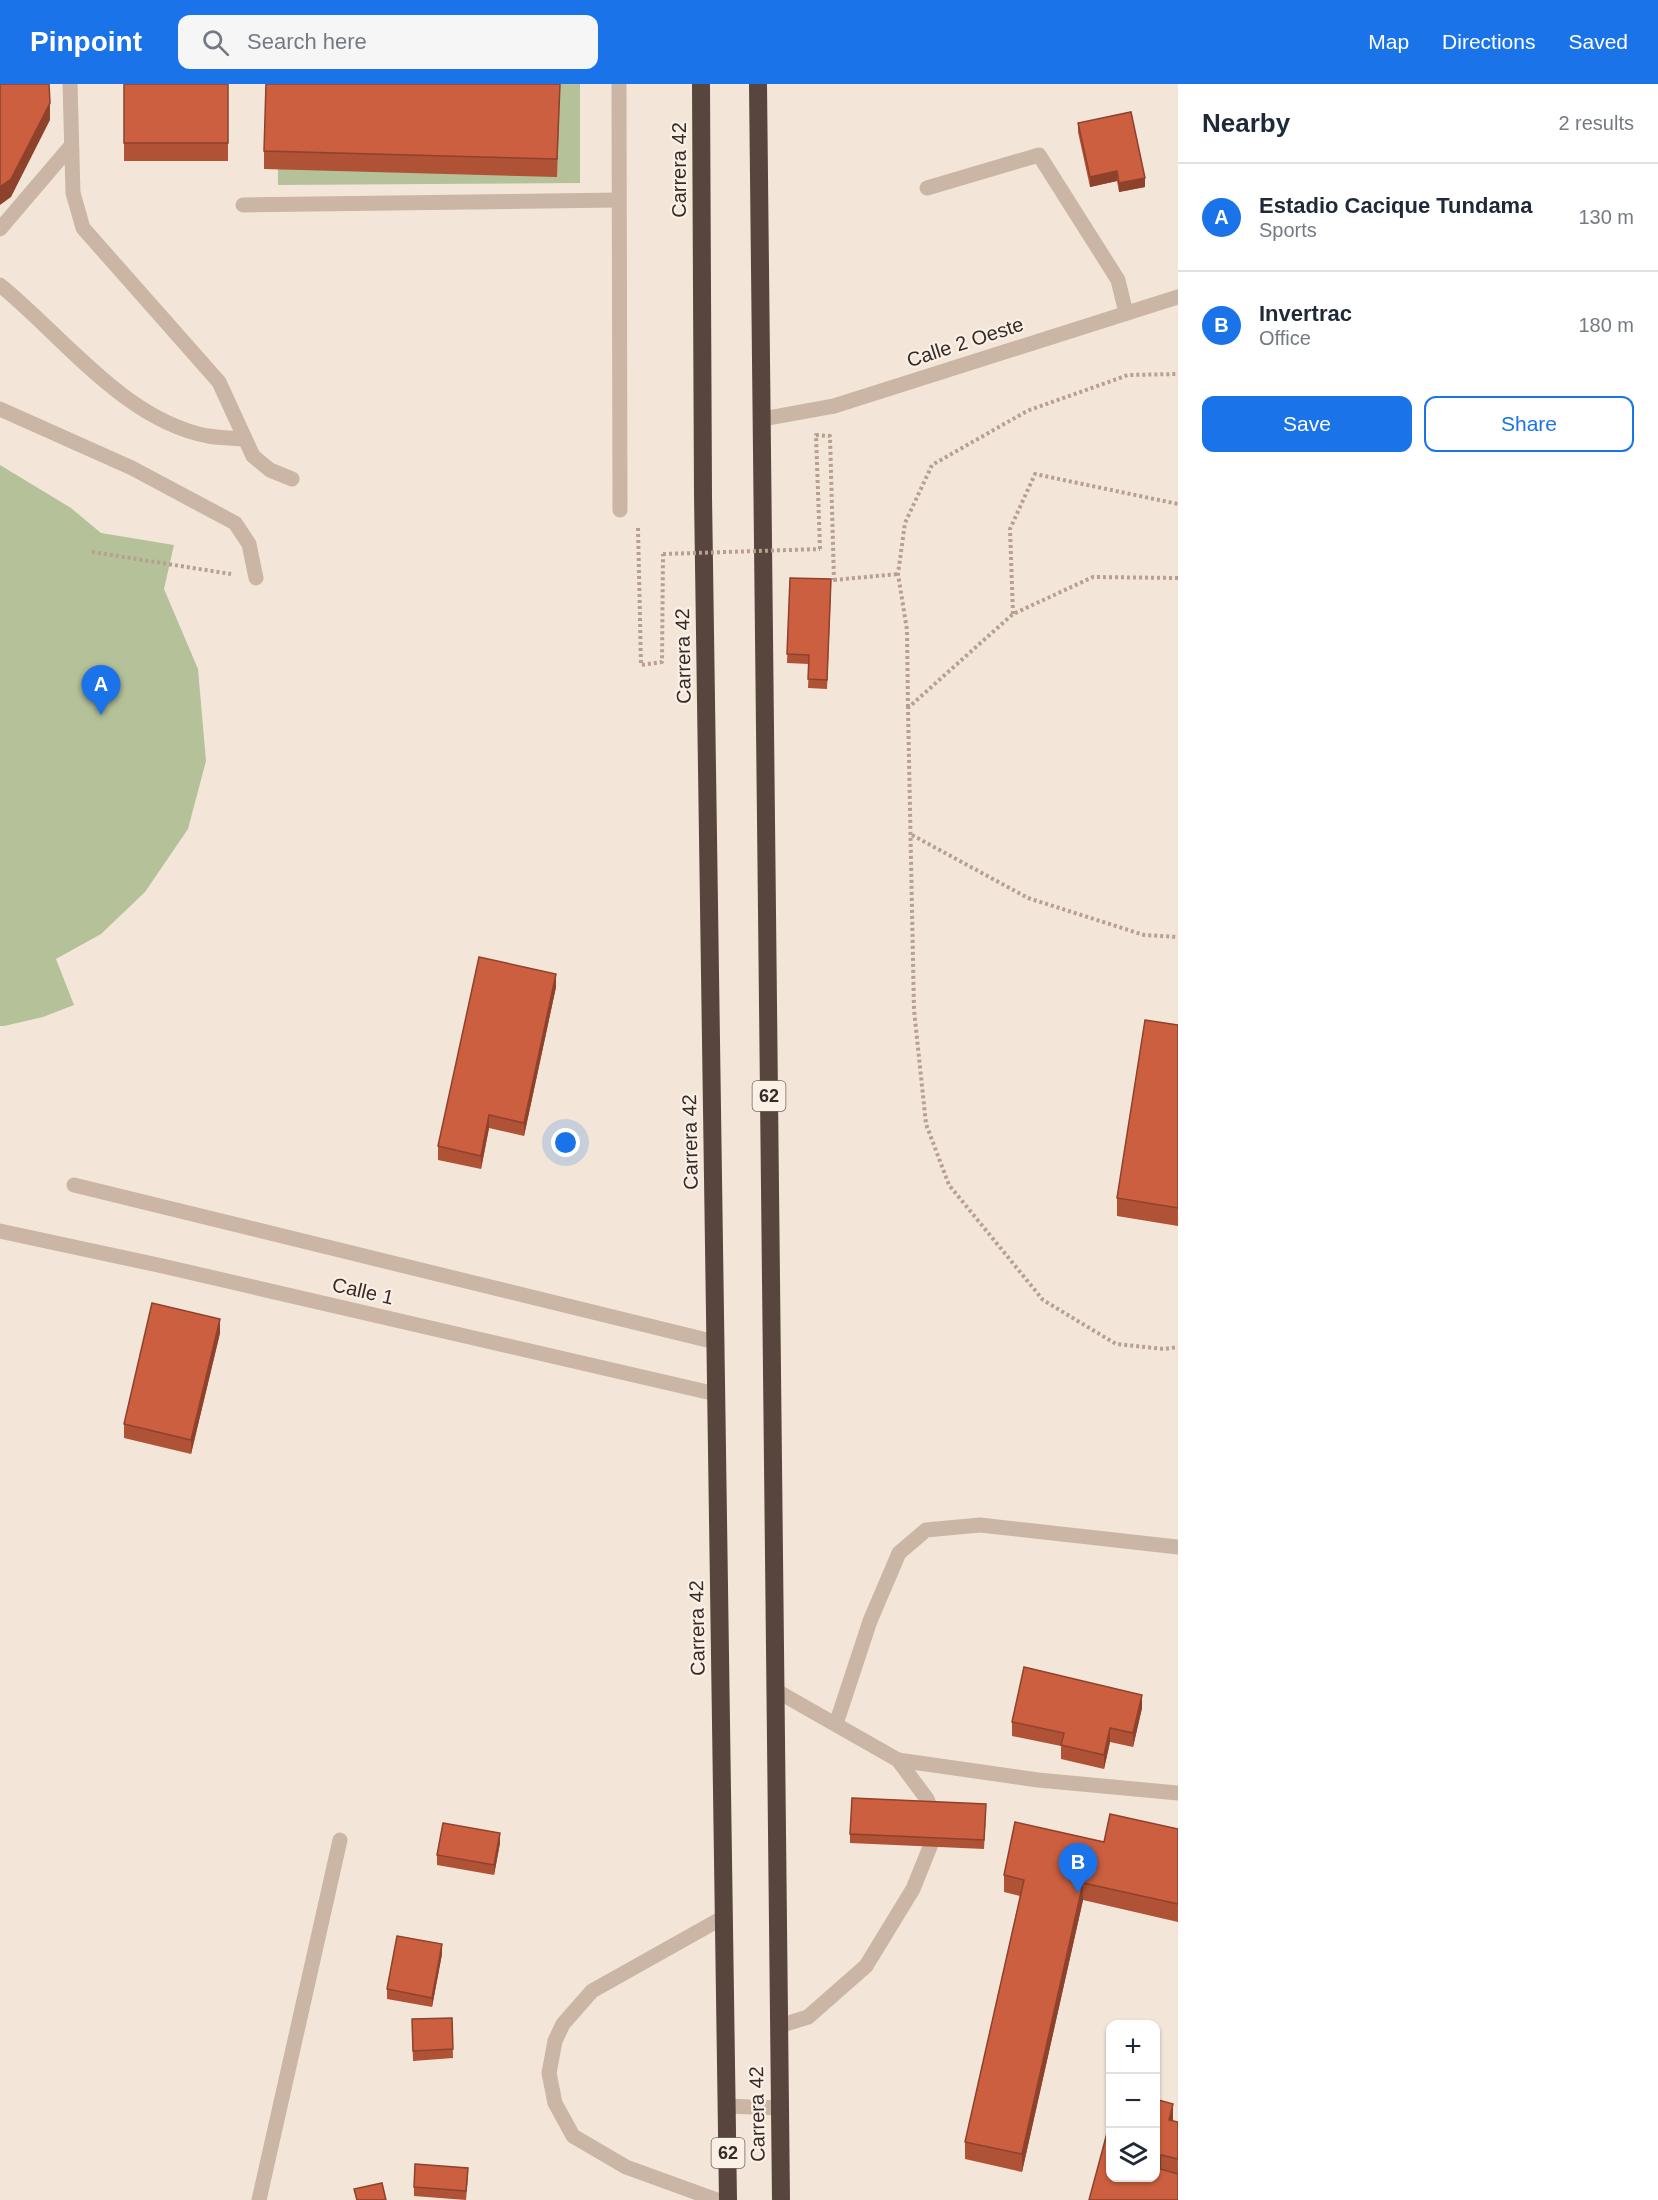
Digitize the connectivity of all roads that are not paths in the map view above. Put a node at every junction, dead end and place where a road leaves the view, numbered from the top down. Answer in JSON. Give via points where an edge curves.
{"nodes":[{"id":1,"x":70,"y":84,"type":"edge"},
{"id":2,"x":619,"y":84,"type":"edge"},
{"id":3,"x":701,"y":84,"type":"edge"},
{"id":4,"x":758,"y":84,"type":"edge"},
{"id":5,"x":70,"y":147,"type":"junction"},
{"id":6,"x":927,"y":188,"type":"dead end"},
{"id":7,"x":619,"y":200,"type":"junction"},
{"id":8,"x":243,"y":206,"type":"dead end"},
{"id":9,"x":0,"y":229,"type":"edge"},
{"id":10,"x":0,"y":285,"type":"edge"},
{"id":11,"x":1178,"y":297,"type":"edge"},
{"id":12,"x":1126,"y":313,"type":"junction"},
{"id":13,"x":0,"y":409,"type":"edge"},
{"id":14,"x":762,"y":419,"type":"junction"},
{"id":15,"x":245,"y":439,"type":"junction"},
{"id":16,"x":292,"y":479,"type":"dead end"},
{"id":17,"x":620,"y":510,"type":"dead end"},
{"id":18,"x":256,"y":578,"type":"road end"},
{"id":19,"x":74,"y":1185,"type":"dead end"},
{"id":20,"x":0,"y":1231,"type":"edge"},
{"id":21,"x":715,"y":1342,"type":"junction"},
{"id":22,"x":716,"y":1394,"type":"junction"},
{"id":23,"x":1178,"y":1547,"type":"edge"},
{"id":24,"x":775,"y":1690,"type":"junction"},
{"id":25,"x":836,"y":1724,"type":"junction"},
{"id":26,"x":898,"y":1760,"type":"junction"},
{"id":27,"x":1178,"y":1793,"type":"edge"},
{"id":28,"x":340,"y":1840,"type":"dead end"},
{"id":29,"x":724,"y":1917,"type":"junction"},
{"id":30,"x":779,"y":2026,"type":"junction"},
{"id":31,"x":727,"y":2106,"type":"junction"},
{"id":32,"x":780,"y":2108,"type":"junction"},
{"id":33,"x":260,"y":2200,"type":"edge"},
{"id":34,"x":717,"y":2200,"type":"edge"},
{"id":35,"x":728,"y":2200,"type":"edge"},
{"id":36,"x":781,"y":2200,"type":"edge"}],
"edges":[{"from":1,"to":5,"type":"street"},
{"from":2,"to":7,"type":"street"},
{"from":3,"to":21,"type":"highway","name":"Carrera 42","number":"62"},
{"from":4,"to":14,"type":"highway","name":"Carrera 42","number":"62"},
{"from":5,"to":9,"type":"street"},
{"from":5,"to":15,"type":"street","via":[[73,193],[84,228],[219,382]]},
{"from":6,"to":12,"type":"street","via":[[1039,154],[1118,280]]},
{"from":7,"to":8,"type":"street"},
{"from":7,"to":17,"type":"street"},
{"from":10,"to":15,"type":"street","via":[[120,395],[174,424],[207,436]]},
{"from":11,"to":12,"type":"street","name":"Calle 2 Oeste"},
{"from":12,"to":14,"type":"street","name":"Calle 2 Oeste","via":[[834,406]]},
{"from":13,"to":18,"type":"street","via":[[132,468],[236,523],[249,544]]},
{"from":14,"to":24,"type":"highway","name":"Carrera 42","number":"62"},
{"from":15,"to":16,"type":"street","via":[[253,456],[270,470]]},
{"from":19,"to":21,"type":"street"},
{"from":20,"to":22,"type":"street","name":"Calle 1"},
{"from":21,"to":22,"type":"highway","name":"Carrera 42","number":"62"},
{"from":22,"to":29,"type":"highway","name":"Carrera 42","number":"62"},
{"from":23,"to":25,"type":"street","via":[[980,1525],[926,1530],[899,1553],[870,1621]]},
{"from":24,"to":25,"type":"street"},
{"from":24,"to":30,"type":"highway","name":"Carrera 42","number":"62"},
{"from":25,"to":26,"type":"street"},
{"from":26,"to":27,"type":"street","via":[[1038,1780]]},
{"from":26,"to":30,"type":"street","via":[[927,1799],[938,1827],[913,1889],[866,1966],[808,2017]]},
{"from":28,"to":33,"type":"street"},
{"from":29,"to":31,"type":"highway","name":"Carrera 42","number":"62"},
{"from":29,"to":34,"type":"street","via":[[592,1991],[563,2024],[555,2041],[549,2073],[555,2103],[573,2136],[626,2167]]},
{"from":30,"to":32,"type":"highway","name":"Carrera 42","number":"62"},
{"from":31,"to":32,"type":"street"},
{"from":31,"to":35,"type":"highway","name":"Carrera 42","number":"62"},
{"from":32,"to":36,"type":"highway","name":"Carrera 42","number":"62"}]}
